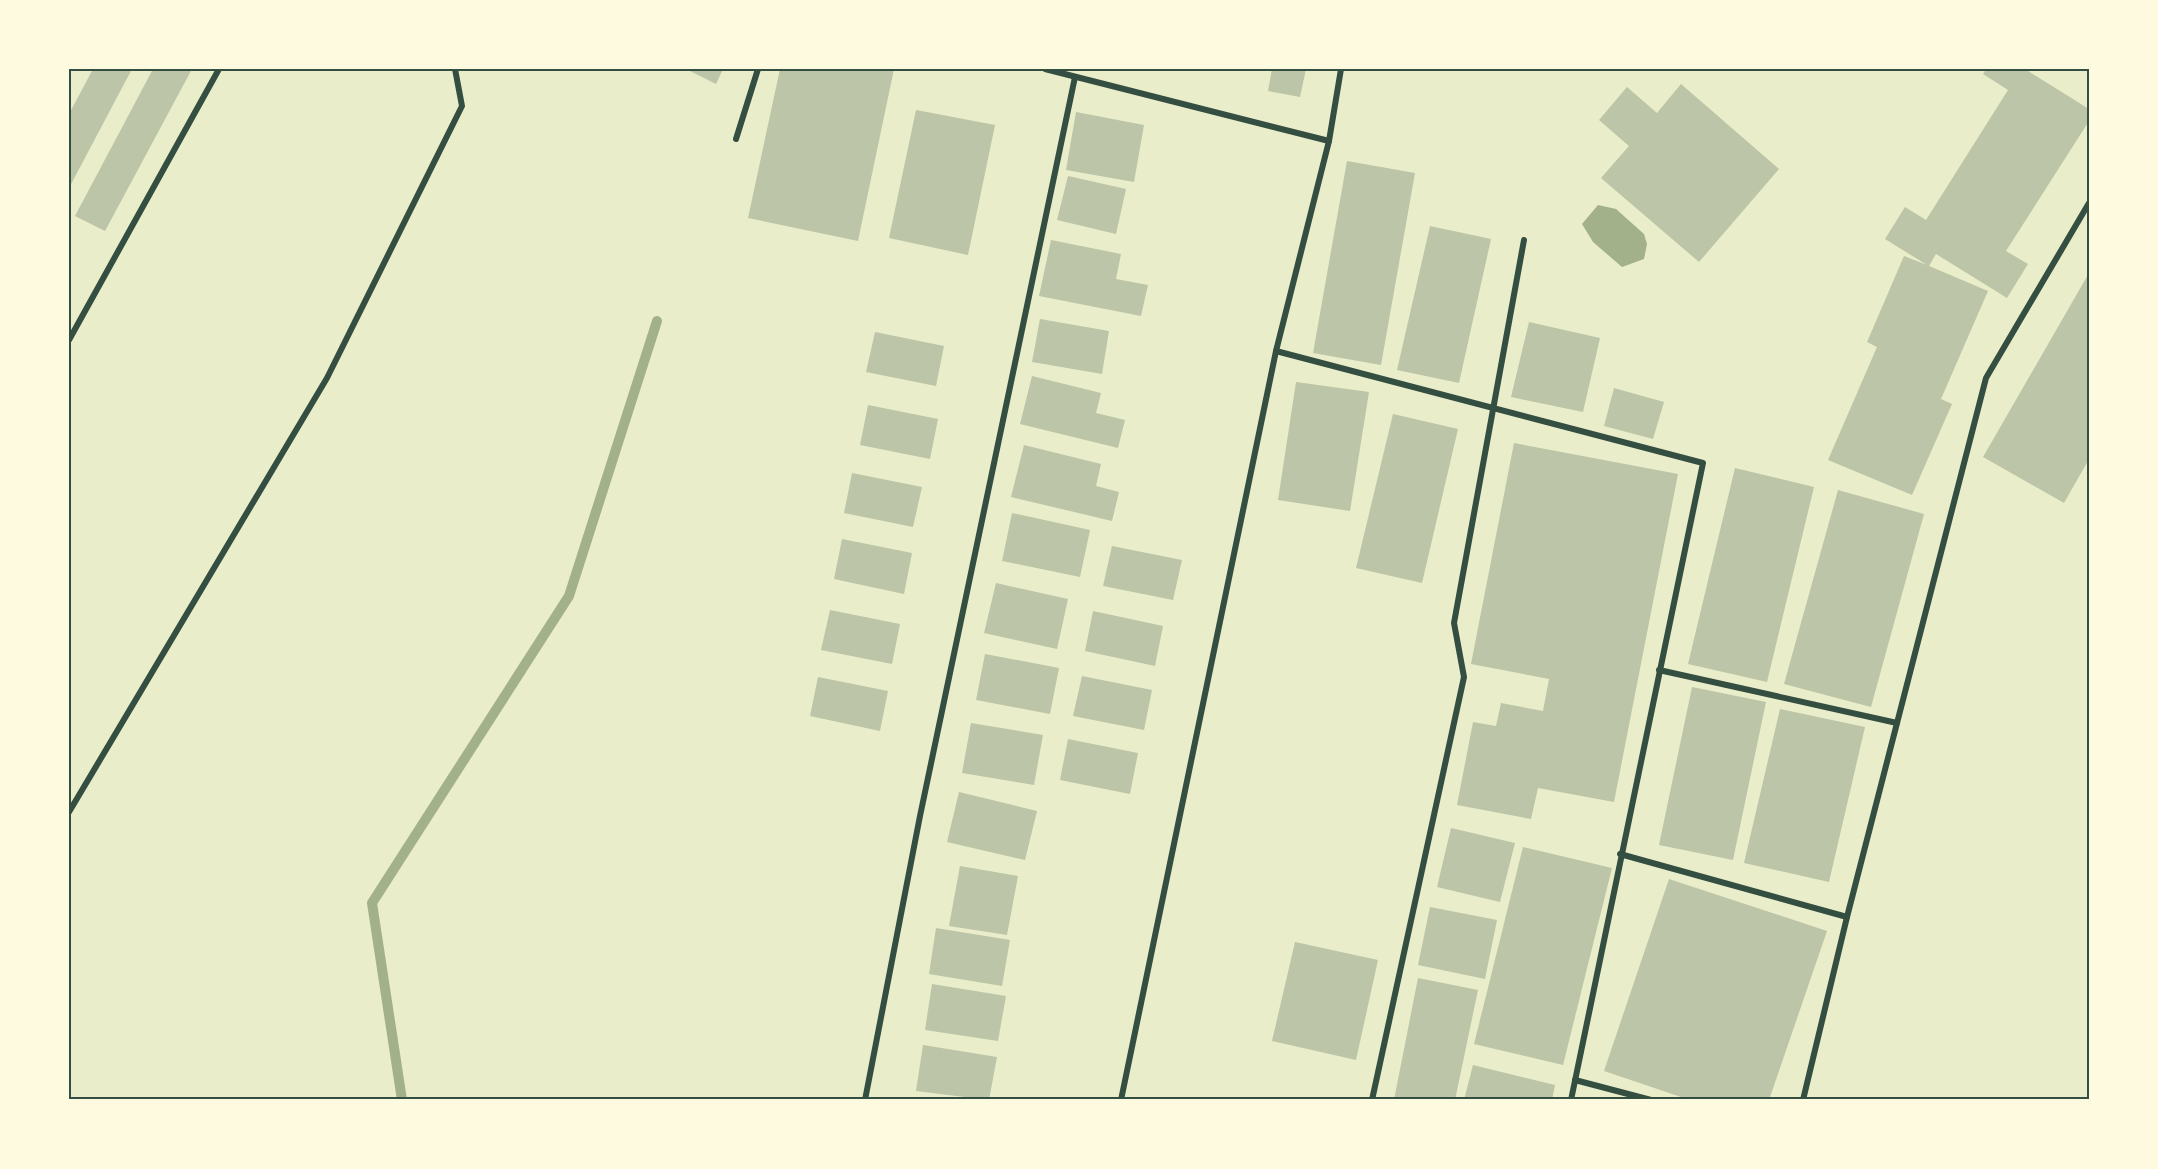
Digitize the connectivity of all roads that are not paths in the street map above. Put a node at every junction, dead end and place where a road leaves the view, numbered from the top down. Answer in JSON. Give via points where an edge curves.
{"nodes":[{"id":1,"x":219,"y":69,"type":"edge"},
{"id":2,"x":455,"y":69,"type":"edge"},
{"id":3,"x":758,"y":69,"type":"edge"},
{"id":4,"x":1044,"y":69,"type":"edge"},
{"id":5,"x":1341,"y":69,"type":"edge"},
{"id":6,"x":1075,"y":77,"type":"junction"},
{"id":7,"x":736,"y":139,"type":"dead end"},
{"id":8,"x":1329,"y":141,"type":"junction"},
{"id":9,"x":2089,"y":203,"type":"edge"},
{"id":10,"x":1524,"y":240,"type":"dead end"},
{"id":11,"x":69,"y":340,"type":"edge"},
{"id":12,"x":1276,"y":351,"type":"junction"},
{"id":13,"x":1494,"y":408,"type":"junction"},
{"id":14,"x":1659,"y":670,"type":"junction"},
{"id":15,"x":1897,"y":723,"type":"junction"},
{"id":16,"x":69,"y":812,"type":"edge"},
{"id":17,"x":1620,"y":854,"type":"junction"},
{"id":18,"x":1847,"y":917,"type":"junction"},
{"id":19,"x":1575,"y":1080,"type":"junction"},
{"id":20,"x":865,"y":1100,"type":"edge"},
{"id":21,"x":1121,"y":1100,"type":"edge"},
{"id":22,"x":1372,"y":1100,"type":"edge"},
{"id":23,"x":1571,"y":1100,"type":"edge"},
{"id":24,"x":1651,"y":1100,"type":"edge"},
{"id":25,"x":1803,"y":1100,"type":"edge"}],
"edges":[{"from":1,"to":11,"type":"street"},
{"from":2,"to":16,"type":"street","via":[[462,106],[327,378]]},
{"from":3,"to":7,"type":"street"},
{"from":4,"to":6,"type":"street"},
{"from":5,"to":8,"type":"street"},
{"from":6,"to":8,"type":"street"},
{"from":6,"to":20,"type":"street","via":[[920,816]]},
{"from":8,"to":12,"type":"street"},
{"from":9,"to":15,"type":"street","via":[[1986,378]]},
{"from":10,"to":13,"type":"street"},
{"from":12,"to":13,"type":"street"},
{"from":12,"to":21,"type":"street"},
{"from":13,"to":14,"type":"street","via":[[1703,463]]},
{"from":13,"to":22,"type":"street","via":[[1454,623],[1464,677]]},
{"from":14,"to":15,"type":"street"},
{"from":14,"to":17,"type":"street"},
{"from":15,"to":18,"type":"street"},
{"from":17,"to":18,"type":"street"},
{"from":17,"to":19,"type":"street"},
{"from":18,"to":25,"type":"street"},
{"from":19,"to":23,"type":"street"},
{"from":19,"to":24,"type":"street"}]}
